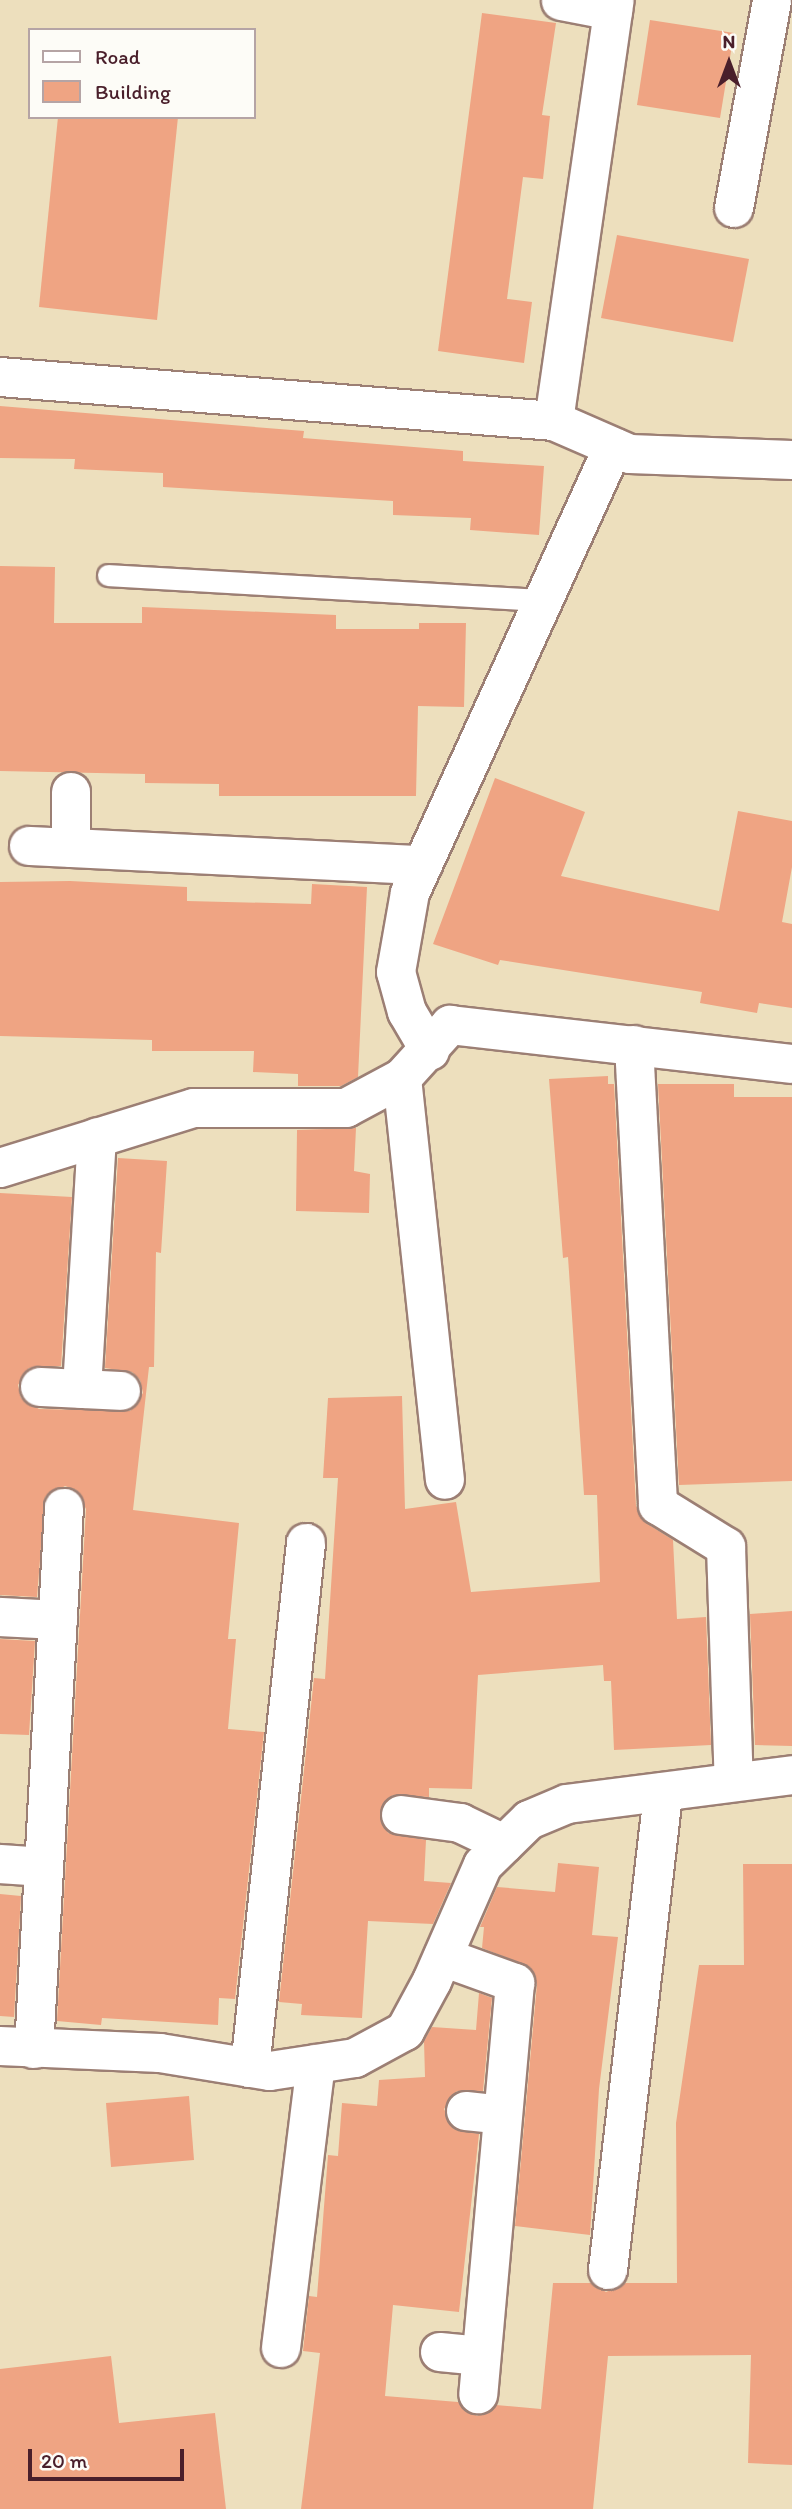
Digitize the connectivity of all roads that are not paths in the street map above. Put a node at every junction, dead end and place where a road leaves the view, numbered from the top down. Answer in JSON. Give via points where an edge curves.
{"nodes":[{"id":1,"x":772,"y":0,"type":"edge"},
{"id":2,"x":561,"y":1,"type":"edge"},
{"id":3,"x":614,"y":5,"type":"edge"},
{"id":4,"x":734,"y":208,"type":"dead end"},
{"id":5,"x":0,"y":377,"type":"edge"},
{"id":6,"x":554,"y":421,"type":"junction"},
{"id":7,"x":613,"y":447,"type":"junction"},
{"id":8,"x":792,"y":460,"type":"edge"},
{"id":9,"x":108,"y":575,"type":"dead end"},
{"id":10,"x":543,"y":600,"type":"junction"},
{"id":11,"x":71,"y":792,"type":"dead end"},
{"id":12,"x":29,"y":846,"type":"dead end"},
{"id":13,"x":71,"y":848,"type":"junction"},
{"id":14,"x":423,"y":865,"type":"junction"},
{"id":15,"x":634,"y":1045,"type":"junction"},
{"id":16,"x":430,"y":1051,"type":"junction"},
{"id":17,"x":792,"y":1064,"type":"edge"},
{"id":18,"x":402,"y":1078,"type":"junction"},
{"id":19,"x":97,"y":1137,"type":"junction"},
{"id":20,"x":0,"y":1168,"type":"edge"},
{"id":21,"x":40,"y":1387,"type":"dead end"},
{"id":22,"x":82,"y":1389,"type":"junction"},
{"id":23,"x":121,"y":1391,"type":"dead end"},
{"id":24,"x":445,"y":1480,"type":"dead end"},
{"id":25,"x":64,"y":1508,"type":"dead end"},
{"id":26,"x":306,"y":1543,"type":"dead end"},
{"id":27,"x":0,"y":1617,"type":"edge"},
{"id":28,"x":58,"y":1620,"type":"junction"},
{"id":29,"x":792,"y":1775,"type":"edge"},
{"id":30,"x":734,"y":1782,"type":"junction"},
{"id":31,"x":663,"y":1792,"type":"junction"},
{"id":32,"x":401,"y":1815,"type":"dead end"},
{"id":33,"x":504,"y":1844,"type":"junction"},
{"id":34,"x":0,"y":1864,"type":"edge"},
{"id":35,"x":44,"y":1867,"type":"junction"},
{"id":36,"x":443,"y":1957,"type":"junction"},
{"id":37,"x":17,"y":2048,"type":"edge"},
{"id":38,"x":316,"y":2064,"type":"junction"},
{"id":39,"x":250,"y":2068,"type":"junction"},
{"id":40,"x":608,"y":2270,"type":"dead end"},
{"id":41,"x":281,"y":2348,"type":"dead end"},
{"id":42,"x":440,"y":2352,"type":"dead end"},
{"id":43,"x":481,"y":2356,"type":"junction"},
{"id":44,"x":478,"y":2394,"type":"dead end"}],
"edges":[{"from":1,"to":4,"type":"street"},
{"from":2,"to":3,"type":"street"},
{"from":3,"to":6,"type":"street"},
{"from":5,"to":6,"type":"street"},
{"from":6,"to":7,"type":"street"},
{"from":7,"to":8,"type":"street","via":[[630,454]]},
{"from":7,"to":10,"type":"street"},
{"from":9,"to":10,"type":"lane"},
{"from":10,"to":14,"type":"street"},
{"from":11,"to":13,"type":"street"},
{"from":12,"to":13,"type":"street"},
{"from":13,"to":14,"type":"street"},
{"from":14,"to":16,"type":"street","via":[[410,893],[396,972],[407,1012]]},
{"from":15,"to":16,"type":"street","via":[[450,1025]]},
{"from":15,"to":17,"type":"street"},
{"from":15,"to":30,"type":"street","via":[[658,1505],[726,1547]]},
{"from":16,"to":18,"type":"street"},
{"from":18,"to":19,"type":"street","via":[[346,1108],[194,1108]]},
{"from":18,"to":24,"type":"street"},
{"from":19,"to":20,"type":"street"},
{"from":19,"to":22,"type":"street"},
{"from":21,"to":22,"type":"street"},
{"from":22,"to":23,"type":"street"},
{"from":25,"to":28,"type":"street"},
{"from":26,"to":39,"type":"street"},
{"from":27,"to":28,"type":"street"},
{"from":28,"to":35,"type":"street"},
{"from":29,"to":30,"type":"street"},
{"from":30,"to":31,"type":"street"},
{"from":31,"to":33,"type":"street","via":[[567,1804],[529,1820]]},
{"from":31,"to":40,"type":"street"},
{"from":32,"to":33,"type":"street","via":[[460,1823]]},
{"from":33,"to":36,"type":"street","via":[[483,1865]]},
{"from":34,"to":35,"type":"street"},
{"from":35,"to":37,"type":"street"},
{"from":36,"to":38,"type":"street","via":[[405,2031],[355,2058]]},
{"from":36,"to":43,"type":"street","via":[[515,1983],[484,2113]]},
{"from":37,"to":39,"type":"street","via":[[160,2053]]},
{"from":38,"to":39,"type":"street","via":[[270,2071]]},
{"from":38,"to":41,"type":"street"},
{"from":42,"to":43,"type":"street"},
{"from":43,"to":44,"type":"street"}]}
